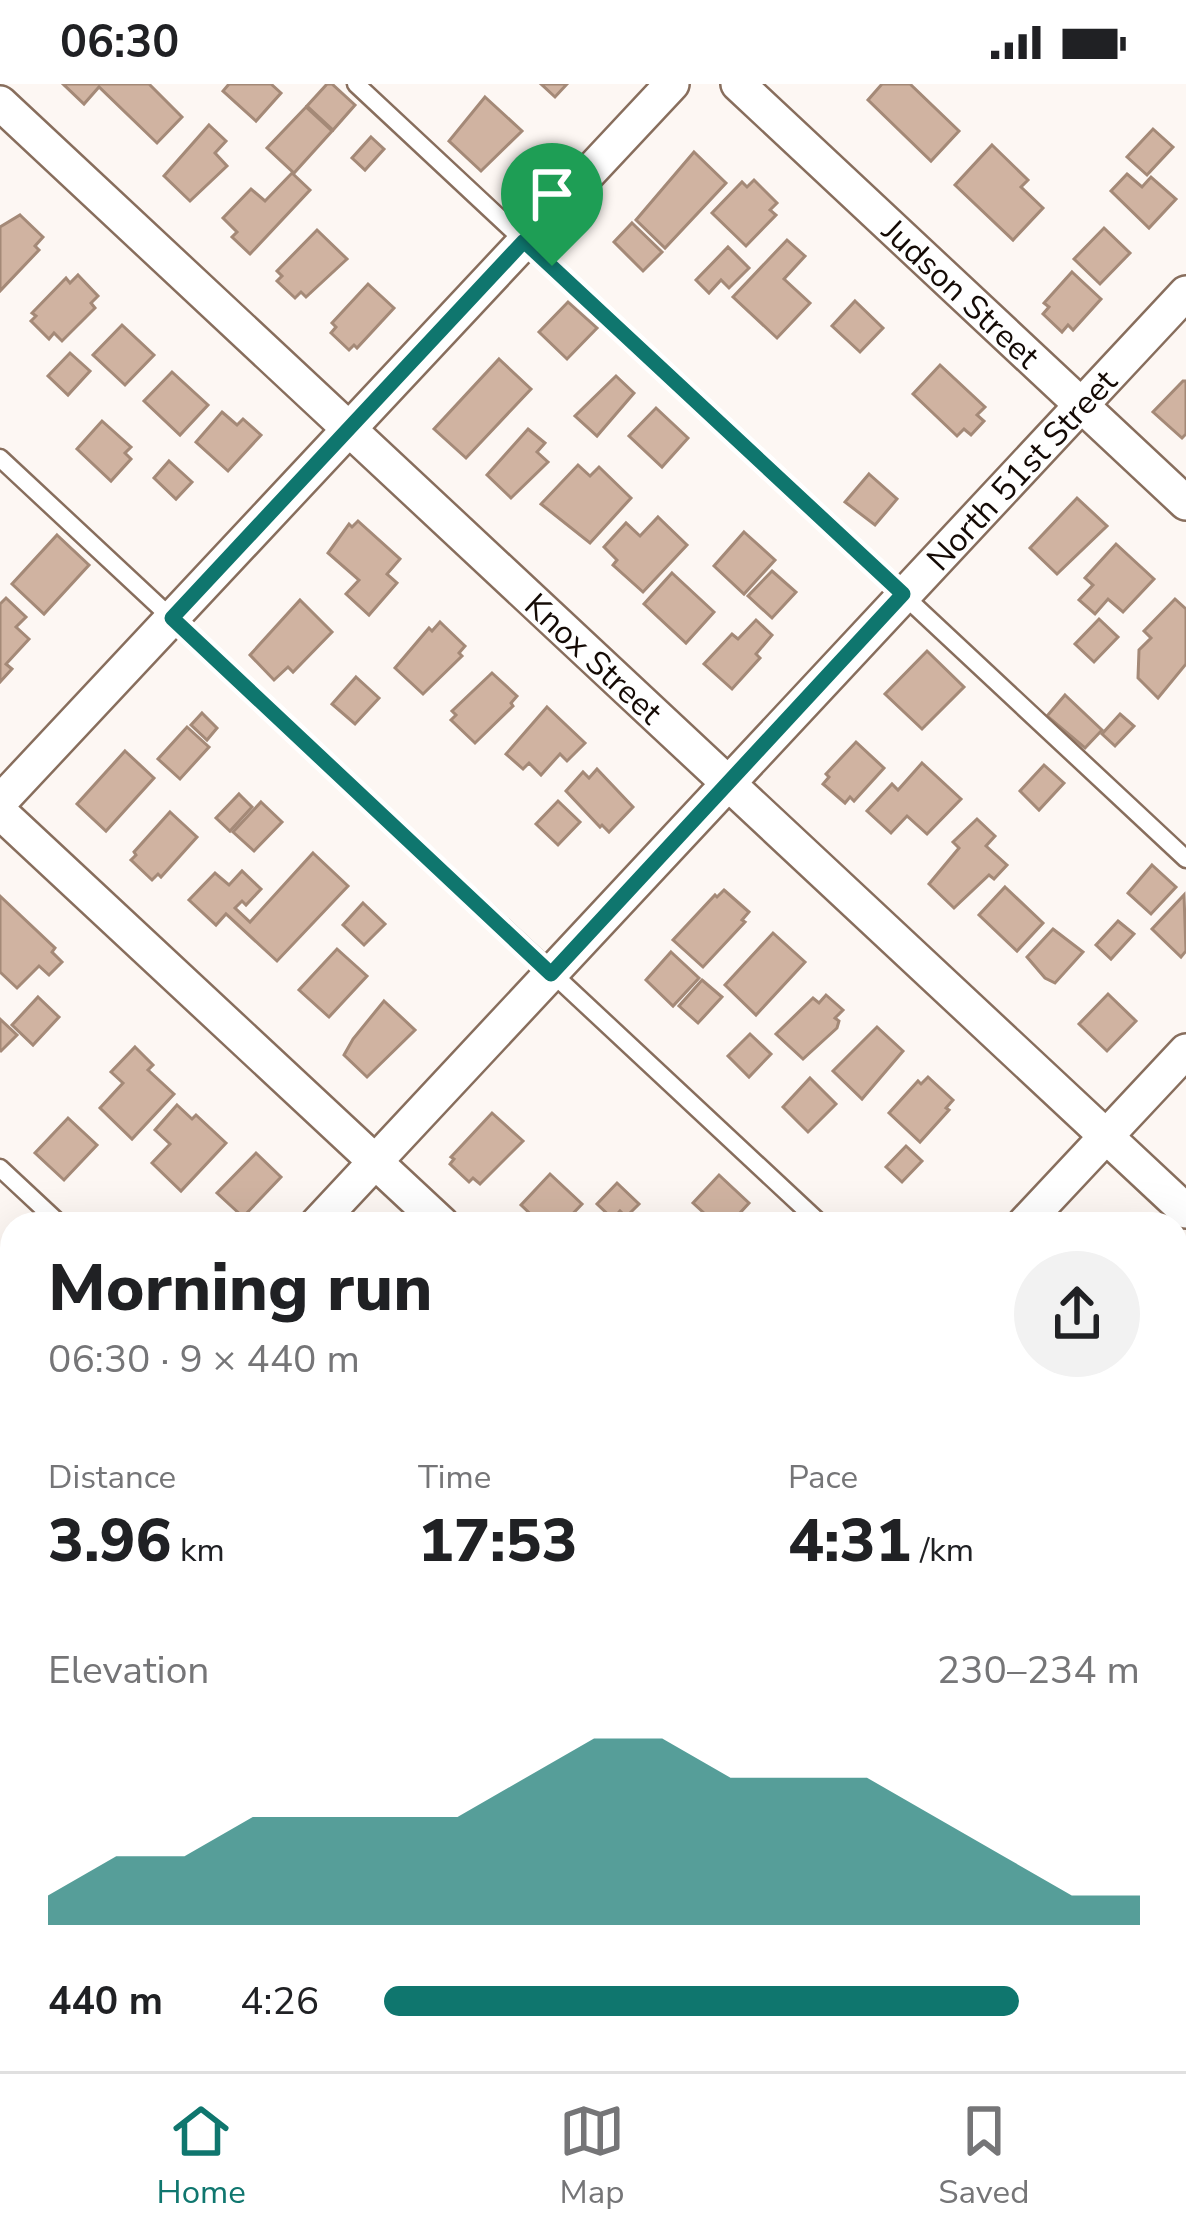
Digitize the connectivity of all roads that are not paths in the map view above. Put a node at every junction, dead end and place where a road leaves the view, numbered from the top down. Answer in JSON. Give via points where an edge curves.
{"nodes":[{"id":1,"x":356,"y":84,"type":"edge"},
{"id":2,"x":672,"y":84,"type":"edge"},
{"id":3,"x":738,"y":84,"type":"edge"},
{"id":4,"x":0,"y":103,"type":"edge"},
{"id":5,"x":524,"y":241,"type":"junction"},
{"id":6,"x":1186,"y":293,"type":"edge"},
{"id":7,"x":1082,"y":405,"type":"junction"},
{"id":8,"x":348,"y":429,"type":"junction"},
{"id":9,"x":0,"y":458,"type":"edge"},
{"id":10,"x":1186,"y":503,"type":"edge"},
{"id":11,"x":903,"y":594,"type":"junction"},
{"id":12,"x":172,"y":618,"type":"junction"},
{"id":13,"x":729,"y":783,"type":"junction"},
{"id":14,"x":0,"y":802,"type":"edge"},
{"id":15,"x":0,"y":812,"type":"edge"},
{"id":16,"x":1186,"y":859,"type":"edge"},
{"id":17,"x":551,"y":974,"type":"junction"},
{"id":18,"x":1186,"y":1051,"type":"edge"},
{"id":19,"x":1105,"y":1137,"type":"junction"},
{"id":20,"x":375,"y":1161,"type":"junction"},
{"id":21,"x":0,"y":1168,"type":"edge"},
{"id":22,"x":1186,"y":1211,"type":"edge"},
{"id":23,"x":47,"y":1212,"type":"edge"},
{"id":24,"x":328,"y":1212,"type":"edge"},
{"id":25,"x":429,"y":1212,"type":"edge"},
{"id":26,"x":807,"y":1212,"type":"edge"},
{"id":27,"x":1035,"y":1212,"type":"edge"}],
"edges":[{"from":1,"to":5,"type":"lane"},
{"from":2,"to":5,"type":"street"},
{"from":3,"to":7,"type":"street","name":"Judson Street"},
{"from":4,"to":8,"type":"street","name":"Knox Street"},
{"from":5,"to":8,"type":"street"},
{"from":5,"to":11,"type":"lane"},
{"from":6,"to":7,"type":"street","name":"North 51st Street"},
{"from":7,"to":10,"type":"street","name":"Judson Street"},
{"from":7,"to":11,"type":"street","name":"North 51st Street"},
{"from":8,"to":12,"type":"street"},
{"from":8,"to":13,"type":"street","name":"Knox Street"},
{"from":9,"to":12,"type":"lane"},
{"from":11,"to":13,"type":"street","name":"North 51st Street"},
{"from":11,"to":16,"type":"lane"},
{"from":12,"to":14,"type":"street"},
{"from":12,"to":17,"type":"lane"},
{"from":13,"to":17,"type":"street","name":"North 51st Street"},
{"from":13,"to":19,"type":"street","name":"Knox Street"},
{"from":15,"to":20,"type":"street"},
{"from":17,"to":20,"type":"street","name":"North 51st Street"},
{"from":17,"to":26,"type":"lane"},
{"from":18,"to":19,"type":"street"},
{"from":19,"to":22,"type":"street","name":"Knox Street"},
{"from":19,"to":27,"type":"street"},
{"from":20,"to":24,"type":"street","name":"North 51st Street"},
{"from":20,"to":25,"type":"street"},
{"from":21,"to":23,"type":"lane"}]}
